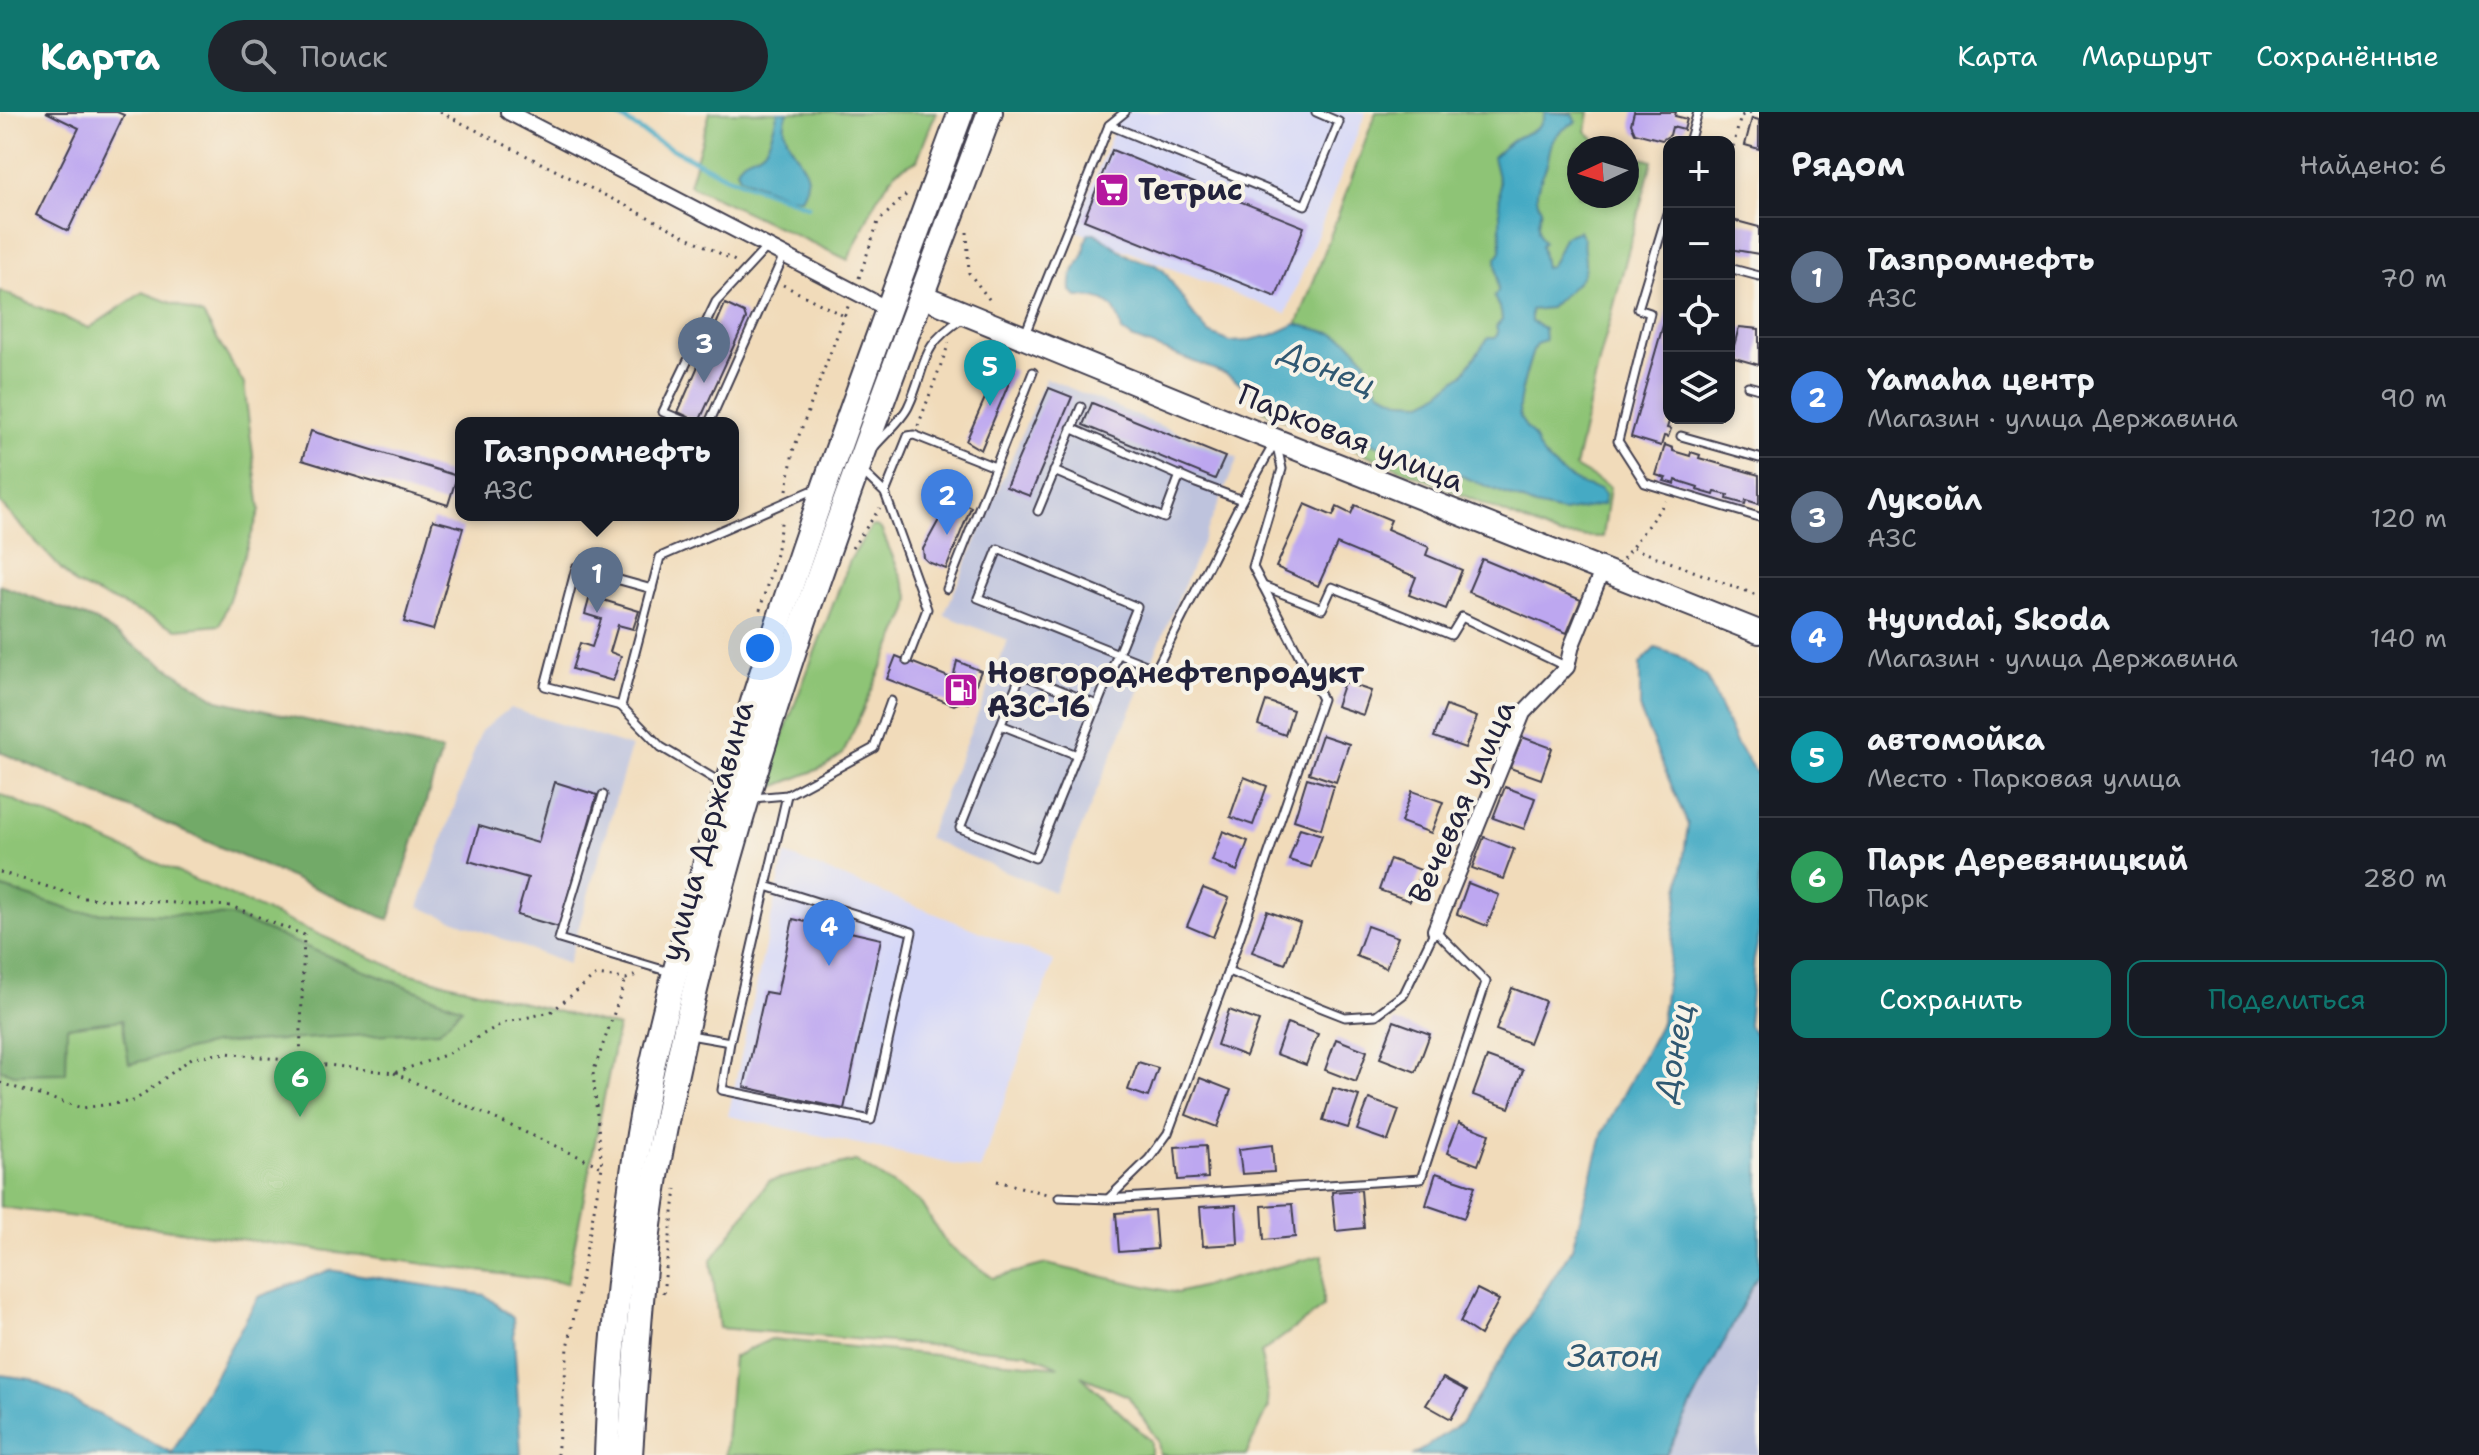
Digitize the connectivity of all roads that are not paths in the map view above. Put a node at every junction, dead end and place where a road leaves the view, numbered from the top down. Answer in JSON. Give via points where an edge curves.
{"nodes":[{"id":1,"x":508,"y":112,"type":"edge"},
{"id":2,"x":961,"y":112,"type":"edge"},
{"id":3,"x":990,"y":112,"type":"edge"},
{"id":4,"x":1125,"y":112,"type":"edge"},
{"id":5,"x":1316,"y":112,"type":"edge"},
{"id":6,"x":1698,"y":112,"type":"edge"},
{"id":7,"x":1109,"y":125,"type":"junction"},
{"id":8,"x":1691,"y":136,"type":"edge"},
{"id":9,"x":1669,"y":208,"type":"edge"},
{"id":10,"x":767,"y":247,"type":"junction"},
{"id":11,"x":1657,"y":247,"type":"junction"},
{"id":12,"x":1663,"y":249,"type":"edge"},
{"id":13,"x":784,"y":255,"type":"junction"},
{"id":14,"x":1735,"y":270,"type":"edge"},
{"id":15,"x":1759,"y":276,"type":"edge"},
{"id":16,"x":922,"y":296,"type":"junction"},
{"id":17,"x":888,"y":309,"type":"junction"},
{"id":18,"x":977,"y":318,"type":"junction"},
{"id":19,"x":1024,"y":337,"type":"junction"},
{"id":20,"x":1033,"y":372,"type":"dead end"},
{"id":21,"x":1748,"y":386,"type":"dead end"},
{"id":22,"x":1759,"y":389,"type":"edge"},
{"id":23,"x":1081,"y":407,"type":"dead end"},
{"id":24,"x":675,"y":417,"type":"edge"},
{"id":25,"x":712,"y":417,"type":"edge"},
{"id":26,"x":1071,"y":428,"type":"junction"},
{"id":27,"x":1681,"y":436,"type":"dead end"},
{"id":28,"x":1276,"y":440,"type":"junction"},
{"id":29,"x":1759,"y":458,"type":"edge"},
{"id":30,"x":861,"y":464,"type":"junction"},
{"id":31,"x":995,"y":467,"type":"junction"},
{"id":32,"x":1054,"y":471,"type":"junction"},
{"id":33,"x":1180,"y":475,"type":"junction"},
{"id":34,"x":824,"y":486,"type":"junction"},
{"id":35,"x":850,"y":495,"type":"junction"},
{"id":36,"x":886,"y":496,"type":"junction"},
{"id":37,"x":1242,"y":500,"type":"junction"},
{"id":38,"x":1038,"y":511,"type":"dead end"},
{"id":39,"x":1759,"y":517,"type":"edge"},
{"id":40,"x":1608,"y":573,"type":"junction"},
{"id":41,"x":1263,"y":586,"type":"junction"},
{"id":42,"x":652,"y":589,"type":"junction"},
{"id":43,"x":947,"y":589,"type":"dead end"},
{"id":44,"x":1759,"y":632,"type":"edge"},
{"id":45,"x":1118,"y":654,"type":"junction"},
{"id":46,"x":907,"y":661,"type":"dead end"},
{"id":47,"x":1567,"y":667,"type":"junction"},
{"id":48,"x":891,"y":701,"type":"dead end"},
{"id":49,"x":1097,"y":705,"type":"junction"},
{"id":50,"x":621,"y":706,"type":"junction"},
{"id":51,"x":1001,"y":725,"type":"junction"},
{"id":52,"x":1077,"y":755,"type":"junction"},
{"id":53,"x":737,"y":792,"type":"junction"},
{"id":54,"x":603,"y":795,"type":"dead end"},
{"id":55,"x":787,"y":795,"type":"junction"},
{"id":56,"x":766,"y":886,"type":"junction"},
{"id":57,"x":1435,"y":930,"type":"junction"},
{"id":58,"x":666,"y":970,"type":"junction"},
{"id":59,"x":1228,"y":971,"type":"junction"},
{"id":60,"x":684,"y":1034,"type":"junction"},
{"id":61,"x":730,"y":1042,"type":"junction"},
{"id":62,"x":1059,"y":1197,"type":"road end"},
{"id":63,"x":1108,"y":1199,"type":"junction"},
{"id":64,"x":607,"y":1455,"type":"edge"},
{"id":65,"x":630,"y":1455,"type":"edge"}],
"edges":[{"from":1,"to":10,"type":"street"},
{"from":2,"to":17,"type":"main road","name":"улица Державина"},
{"from":3,"to":16,"type":"main road","name":"улица Державина"},
{"from":4,"to":7,"type":"lane"},
{"from":5,"to":7,"type":"lane","via":[[1339,122],[1305,205]]},
{"from":6,"to":8,"type":"lane"},
{"from":7,"to":19,"type":"lane"},
{"from":9,"to":11,"type":"lane"},
{"from":10,"to":13,"type":"street"},
{"from":10,"to":24,"type":"lane","via":[[716,302],[663,412]]},
{"from":11,"to":12,"type":"lane"},
{"from":11,"to":39,"type":"lane","via":[[1638,309],[1650,313],[1618,441],[1645,483]]},
{"from":13,"to":17,"type":"street"},
{"from":13,"to":25,"type":"lane"},
{"from":14,"to":15,"type":"lane"},
{"from":16,"to":18,"type":"street","name":"Парковая улица"},
{"from":16,"to":30,"type":"main road","name":"улица Державина"},
{"from":17,"to":34,"type":"main road","name":"улица Державина"},
{"from":18,"to":19,"type":"street","name":"Парковая улица"},
{"from":18,"to":30,"type":"lane","via":[[942,332],[930,346],[907,409]]},
{"from":19,"to":28,"type":"street","name":"Парковая улица"},
{"from":20,"to":31,"type":"lane"},
{"from":21,"to":22,"type":"lane"},
{"from":23,"to":26,"type":"lane"},
{"from":26,"to":32,"type":"lane"},
{"from":26,"to":33,"type":"lane"},
{"from":27,"to":29,"type":"lane"},
{"from":28,"to":37,"type":"lane"},
{"from":28,"to":40,"type":"street","name":"Парковая улица"},
{"from":28,"to":41,"type":"lane","via":[[1282,469],[1253,567]]},
{"from":30,"to":35,"type":"main road","name":"улица Державина"},
{"from":30,"to":36,"type":"lane"},
{"from":31,"to":36,"type":"lane","via":[[908,436]]},
{"from":31,"to":43,"type":"lane"},
{"from":32,"to":33,"type":"lane","via":[[1164,518]]},
{"from":32,"to":38,"type":"lane"},
{"from":33,"to":37,"type":"lane"},
{"from":34,"to":35,"type":"street"},
{"from":34,"to":42,"type":"lane","via":[[660,557]]},
{"from":34,"to":53,"type":"main road","name":"улица Державина","via":[[776,624]]},
{"from":35,"to":53,"type":"main road","name":"улица Державина"},
{"from":36,"to":46,"type":"lane","via":[[927,609]]},
{"from":37,"to":45,"type":"lane","via":[[1156,669]]},
{"from":40,"to":44,"type":"street","name":"Парковая улица"},
{"from":40,"to":47,"type":"street","name":"Вечевая улица","via":[[1572,645]]},
{"from":41,"to":47,"type":"lane","via":[[1322,609],[1332,587],[1451,635],[1462,617]]},
{"from":41,"to":59,"type":"lane","via":[[1322,699]]},
{"from":42,"to":50,"type":"lane"},
{"from":42,"to":50,"type":"lane","via":[[576,568],[545,686]]},
{"from":45,"to":45,"type":"lane","via":[[978,598],[998,549],[1137,607]]},
{"from":45,"to":49,"type":"lane"},
{"from":47,"to":57,"type":"street","name":"Вечевая улица","via":[[1523,713]]},
{"from":48,"to":55,"type":"lane","via":[[874,748]]},
{"from":49,"to":51,"type":"lane","via":[[1021,674]]},
{"from":49,"to":52,"type":"lane"},
{"from":50,"to":53,"type":"lane","via":[[661,747]]},
{"from":51,"to":52,"type":"lane"},
{"from":51,"to":52,"type":"lane","via":[[960,828],[1035,858]]},
{"from":53,"to":55,"type":"lane"},
{"from":53,"to":58,"type":"main road","name":"улица Державина"},
{"from":53,"to":60,"type":"main road","name":"улица Державина"},
{"from":54,"to":58,"type":"lane","via":[[559,939]]},
{"from":55,"to":56,"type":"lane"},
{"from":56,"to":61,"type":"lane"},
{"from":56,"to":61,"type":"lane","via":[[912,932],[871,1120],[722,1090]]},
{"from":57,"to":59,"type":"lane","via":[[1404,994],[1376,1015],[1345,1017]]},
{"from":57,"to":63,"type":"lane","via":[[1486,982],[1421,1179]]},
{"from":58,"to":64,"type":"main road","name":"улица Державина","via":[[622,1253]]},
{"from":59,"to":63,"type":"lane","via":[[1168,1133]]},
{"from":60,"to":61,"type":"lane"},
{"from":60,"to":65,"type":"main road","name":"улица Державина","via":[[652,1202]]},
{"from":62,"to":63,"type":"lane"}]}
